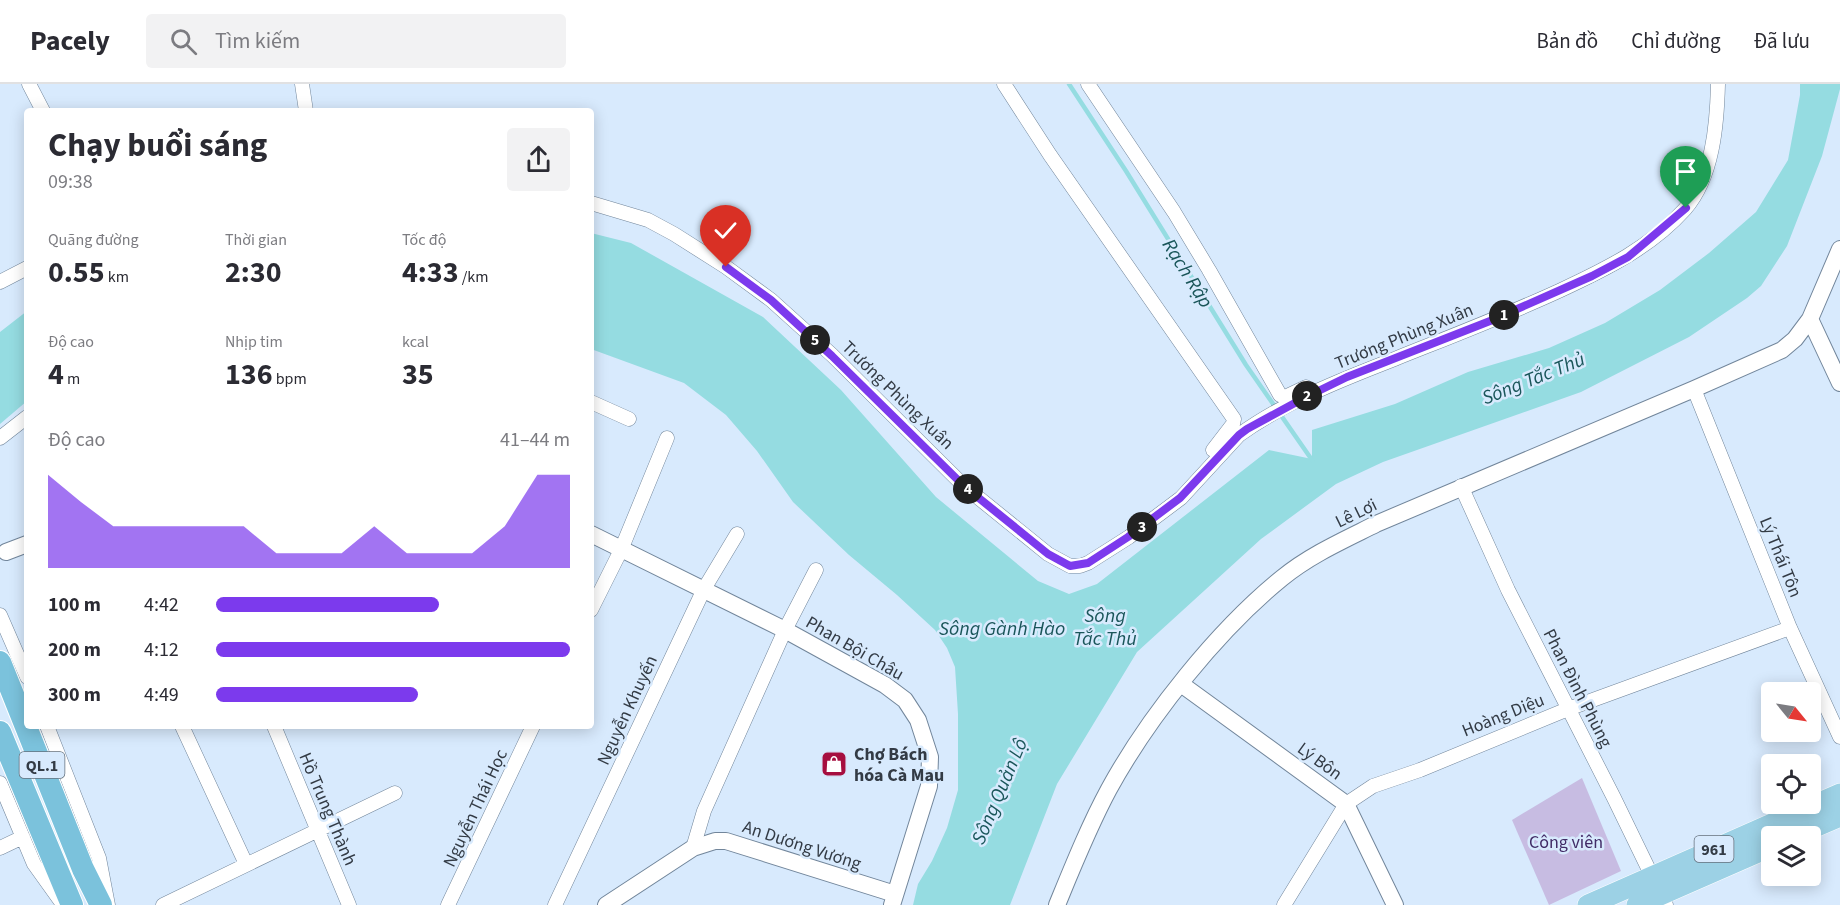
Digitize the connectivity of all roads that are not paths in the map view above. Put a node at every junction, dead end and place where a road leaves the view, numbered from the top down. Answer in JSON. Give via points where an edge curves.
{"nodes":[{"id":1,"x":30,"y":84,"type":"edge"},
{"id":2,"x":302,"y":84,"type":"edge"},
{"id":3,"x":1004,"y":84,"type":"edge"},
{"id":4,"x":1088,"y":84,"type":"edge"},
{"id":5,"x":1718,"y":84,"type":"edge"},
{"id":6,"x":42,"y":108,"type":"edge"},
{"id":7,"x":306,"y":108,"type":"edge"},
{"id":8,"x":594,"y":204,"type":"edge"},
{"id":9,"x":1840,"y":249,"type":"edge"},
{"id":10,"x":24,"y":270,"type":"edge"},
{"id":11,"x":0,"y":282,"type":"edge"},
{"id":12,"x":1810,"y":319,"type":"junction"},
{"id":13,"x":1347,"y":377,"type":"junction"},
{"id":14,"x":1840,"y":383,"type":"edge"},
{"id":15,"x":1694,"y":389,"type":"junction"},
{"id":16,"x":594,"y":403,"type":"edge"},
{"id":17,"x":24,"y":419,"type":"edge"},
{"id":18,"x":629,"y":419,"type":"dead end"},
{"id":19,"x":0,"y":438,"type":"edge"},
{"id":20,"x":667,"y":438,"type":"dead end"},
{"id":21,"x":1197,"y":481,"type":"junction"},
{"id":22,"x":1461,"y":486,"type":"junction"},
{"id":23,"x":737,"y":534,"type":"dead end"},
{"id":24,"x":594,"y":536,"type":"edge"},
{"id":25,"x":24,"y":545,"type":"edge"},
{"id":26,"x":621,"y":550,"type":"junction"},
{"id":27,"x":3,"y":555,"type":"edge"},
{"id":28,"x":816,"y":570,"type":"dead end"},
{"id":29,"x":704,"y":589,"type":"junction"},
{"id":30,"x":594,"y":604,"type":"edge"},
{"id":31,"x":0,"y":615,"type":"edge"},
{"id":32,"x":1790,"y":628,"type":"junction"},
{"id":33,"x":785,"y":630,"type":"junction"},
{"id":34,"x":0,"y":662,"type":"edge"},
{"id":35,"x":24,"y":670,"type":"edge"},
{"id":36,"x":1181,"y":684,"type":"junction"},
{"id":37,"x":1568,"y":709,"type":"junction"},
{"id":38,"x":24,"y":722,"type":"edge"},
{"id":39,"x":27,"y":729,"type":"edge"},
{"id":40,"x":48,"y":729,"type":"edge"},
{"id":41,"x":183,"y":729,"type":"edge"},
{"id":42,"x":275,"y":729,"type":"edge"},
{"id":43,"x":532,"y":729,"type":"edge"},
{"id":44,"x":0,"y":732,"type":"edge"},
{"id":45,"x":1840,"y":736,"type":"edge"},
{"id":46,"x":0,"y":783,"type":"edge"},
{"id":47,"x":395,"y":793,"type":"dead end"},
{"id":48,"x":1840,"y":794,"type":"edge"},
{"id":49,"x":1346,"y":804,"type":"junction"},
{"id":50,"x":1840,"y":816,"type":"edge"},
{"id":51,"x":1817,"y":826,"type":"edge"},
{"id":52,"x":317,"y":829,"type":"junction"},
{"id":53,"x":23,"y":837,"type":"junction"},
{"id":54,"x":0,"y":848,"type":"edge"},
{"id":55,"x":693,"y":848,"type":"junction"},
{"id":56,"x":1761,"y":851,"type":"edge"},
{"id":57,"x":246,"y":864,"type":"junction"},
{"id":58,"x":1660,"y":892,"type":"edge"},
{"id":59,"x":893,"y":900,"type":"edge"},
{"id":60,"x":64,"y":905,"type":"edge"},
{"id":61,"x":72,"y":905,"type":"edge"},
{"id":62,"x":101,"y":905,"type":"edge"},
{"id":63,"x":108,"y":905,"type":"edge"},
{"id":64,"x":163,"y":905,"type":"edge"},
{"id":65,"x":349,"y":905,"type":"edge"},
{"id":66,"x":448,"y":905,"type":"edge"},
{"id":67,"x":555,"y":905,"type":"edge"},
{"id":68,"x":606,"y":905,"type":"edge"},
{"id":69,"x":1057,"y":905,"type":"edge"},
{"id":70,"x":1284,"y":905,"type":"edge"},
{"id":71,"x":1395,"y":905,"type":"edge"},
{"id":72,"x":1588,"y":905,"type":"edge"},
{"id":73,"x":1637,"y":905,"type":"edge"}],
"edges":[{"from":1,"to":6,"type":"street"},
{"from":2,"to":7,"type":"street"},
{"from":3,"to":21,"type":"street","via":[[1234,419],[1202,465]]},
{"from":4,"to":13,"type":"street","via":[[1186,231],[1280,395],[1334,375]]},
{"from":5,"to":13,"type":"street","name":"Trương Phùng Xuân","via":[[1713,140],[1699,184],[1686,208],[1628,257],[1490,321]]},
{"from":8,"to":21,"type":"street","name":"Trương Phùng Xuân","via":[[648,220],[674,234],[771,300],[964,486],[1059,561],[1070,566],[1088,563],[1180,498]]},
{"from":9,"to":12,"type":"street","name":"Lê Lợi"},
{"from":10,"to":11,"type":"street"},
{"from":12,"to":14,"type":"street"},
{"from":12,"to":15,"type":"street","name":"Lê Lợi","via":[[1782,350]]},
{"from":13,"to":21,"type":"street","name":"Trương Phùng Xuân","via":[[1247,429]]},
{"from":15,"to":22,"type":"street","name":"Lê Lợi"},
{"from":15,"to":32,"type":"street","name":"Lý Thái Tôn"},
{"from":16,"to":18,"type":"street"},
{"from":17,"to":19,"type":"street"},
{"from":20,"to":26,"type":"street"},
{"from":22,"to":36,"type":"street","name":"Lê Lợi","via":[[1346,539],[1283,577],[1226,631]]},
{"from":22,"to":37,"type":"street","name":"Phan Đình Phùng"},
{"from":23,"to":29,"type":"street","name":"Nguyễn Khuyến"},
{"from":24,"to":26,"type":"street","name":"Phan Bội Châu"},
{"from":25,"to":27,"type":"street"},
{"from":26,"to":29,"type":"street","name":"Phan Bội Châu"},
{"from":26,"to":30,"type":"street"},
{"from":28,"to":33,"type":"street"},
{"from":29,"to":33,"type":"street","name":"Phan Bội Châu"},
{"from":29,"to":67,"type":"street","name":"Nguyễn Khuyến"},
{"from":31,"to":35,"type":"street"},
{"from":32,"to":37,"type":"street","name":"Hoàng Diệu"},
{"from":32,"to":45,"type":"street","name":"Lý Thái Tôn"},
{"from":33,"to":55,"type":"street","via":[[704,811]]},
{"from":33,"to":59,"type":"street","name":"Phan Bội Châu","via":[[885,685],[905,700],[918,720],[930,757],[929,786]]},
{"from":34,"to":38,"type":"highway","number":"QL.1"},
{"from":36,"to":49,"type":"street","name":"Lý Bôn"},
{"from":36,"to":69,"type":"street","name":"Lê Lợi","via":[[1109,789]]},
{"from":37,"to":49,"type":"street","name":"Hoàng Diệu","via":[[1373,786]]},
{"from":37,"to":58,"type":"street","name":"Phan Đình Phùng"},
{"from":39,"to":62,"type":"highway","number":"QL.1"},
{"from":40,"to":63,"type":"street","via":[[99,858]]},
{"from":41,"to":57,"type":"street"},
{"from":42,"to":52,"type":"street","name":"Hồ Trung Thành"},
{"from":43,"to":66,"type":"street","name":"Nguyễn Thái Học"},
{"from":44,"to":61,"type":"highway","number":"QL.1"},
{"from":46,"to":53,"type":"street"},
{"from":47,"to":52,"type":"street"},
{"from":48,"to":58,"type":"main road","number":"961"},
{"from":49,"to":70,"type":"street","name":"Hoàng Diệu"},
{"from":49,"to":71,"type":"street","name":"Lý Bôn"},
{"from":50,"to":51,"type":"main road"},
{"from":52,"to":57,"type":"street"},
{"from":52,"to":65,"type":"street","name":"Hồ Trung Thành"},
{"from":53,"to":54,"type":"street"},
{"from":53,"to":60,"type":"street","via":[[34,864]]},
{"from":55,"to":59,"type":"street","name":"An Dương Vương","via":[[726,841]]},
{"from":55,"to":68,"type":"street","name":"An Dương Vương"},
{"from":56,"to":58,"type":"main road"},
{"from":57,"to":64,"type":"street"},
{"from":58,"to":72,"type":"main road","number":"961"},
{"from":58,"to":73,"type":"main road"}]}
